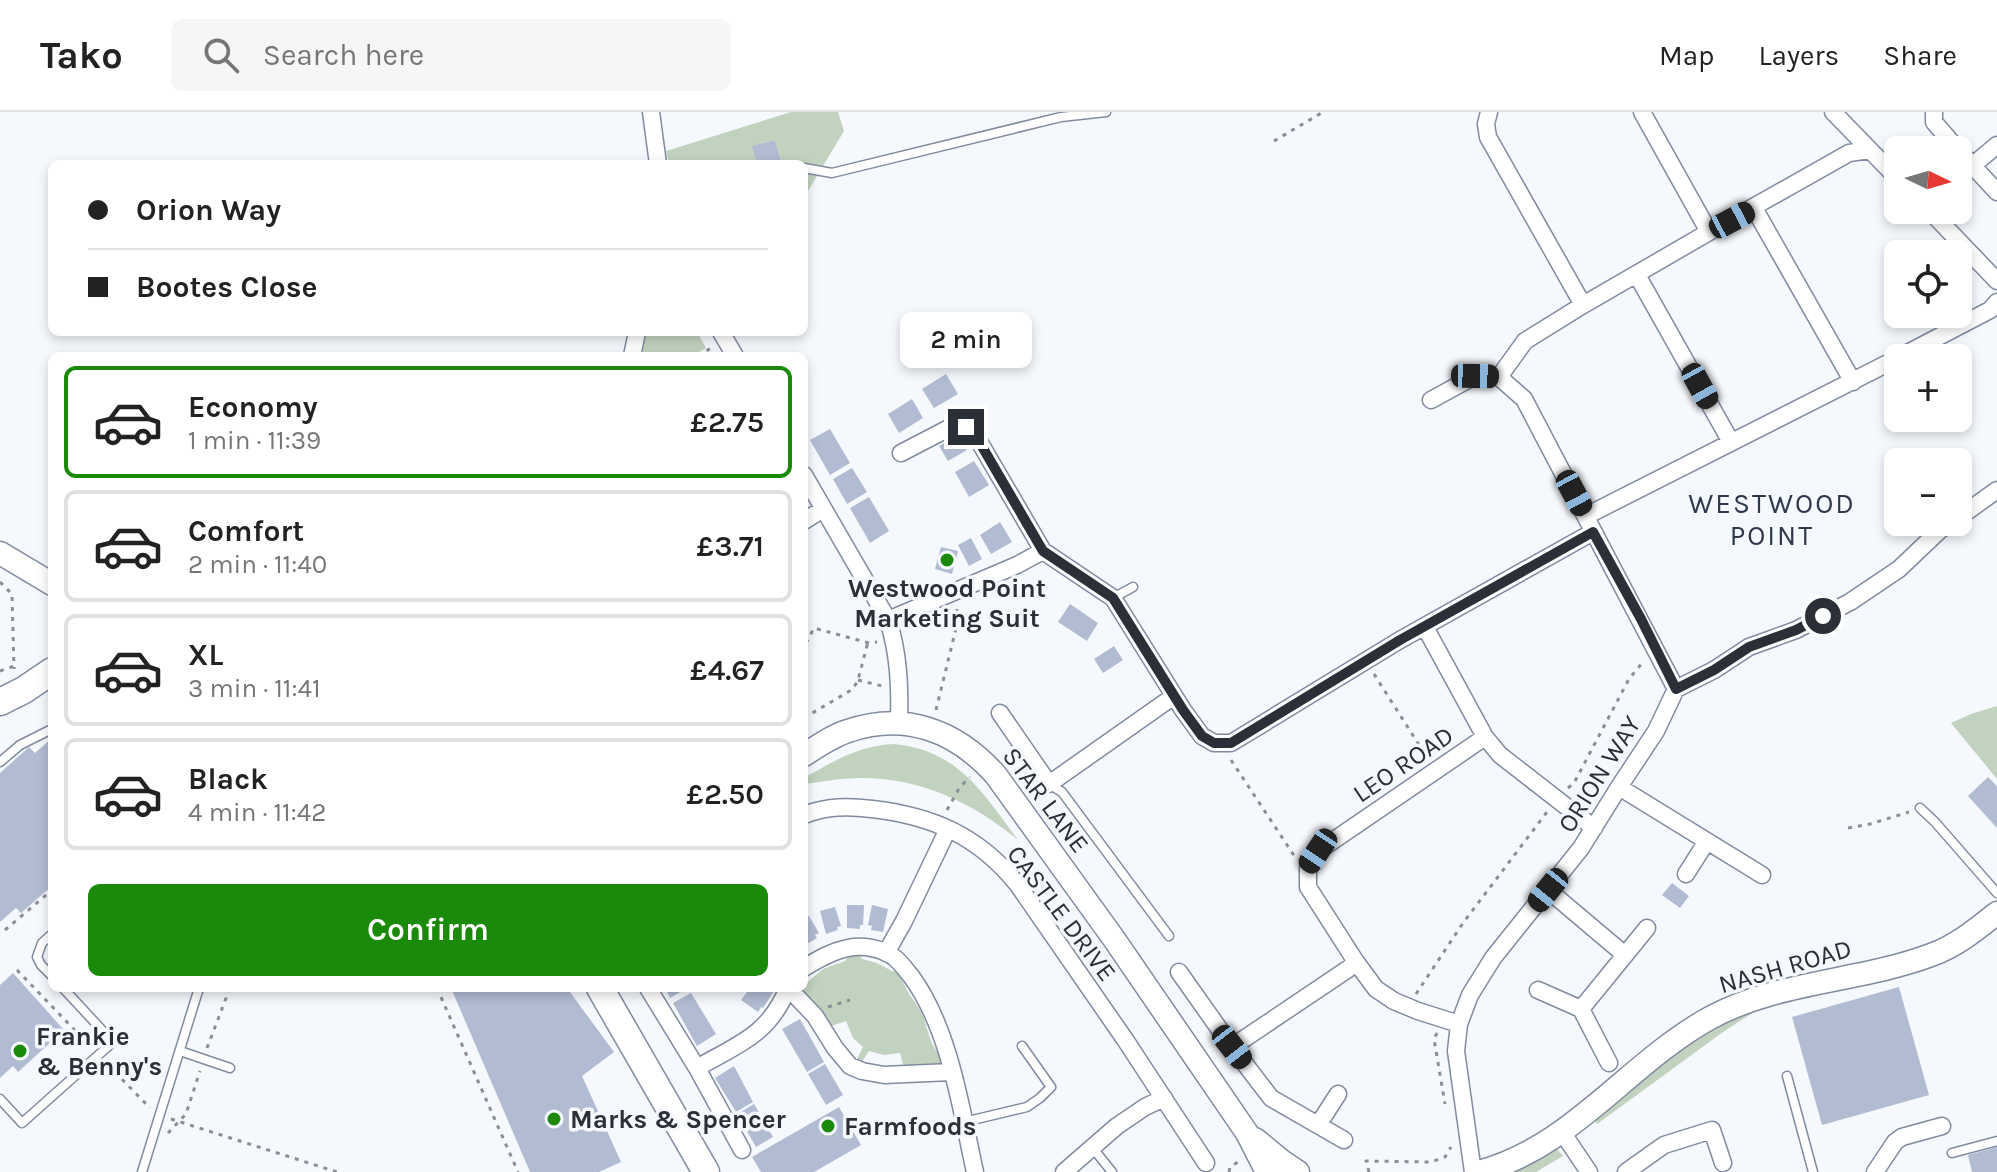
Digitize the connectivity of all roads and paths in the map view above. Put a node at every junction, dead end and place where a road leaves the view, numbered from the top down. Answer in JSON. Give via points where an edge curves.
{"nodes":[{"id":1,"x":651,"y":112,"type":"edge"},
{"id":2,"x":1106,"y":112,"type":"edge"},
{"id":3,"x":1323,"y":112,"type":"edge"},
{"id":4,"x":1489,"y":112,"type":"edge"},
{"id":5,"x":1642,"y":112,"type":"edge"},
{"id":6,"x":1833,"y":112,"type":"edge"},
{"id":7,"x":1934,"y":112,"type":"edge"},
{"id":8,"x":1946,"y":136,"type":"edge"},
{"id":9,"x":1274,"y":141,"type":"dead end"},
{"id":10,"x":1997,"y":145,"type":"edge"},
{"id":11,"x":1870,"y":150,"type":"junction"},
{"id":12,"x":657,"y":160,"type":"edge"},
{"id":13,"x":1884,"y":164,"type":"edge"},
{"id":14,"x":1972,"y":166,"type":"joint"},
{"id":15,"x":808,"y":169,"type":"edge"},
{"id":16,"x":1997,"y":192,"type":"edge"},
{"id":17,"x":1754,"y":208,"type":"junction"},
{"id":18,"x":1942,"y":224,"type":"edge"},
{"id":19,"x":1709,"y":232,"type":"junction"},
{"id":20,"x":1637,"y":275,"type":"junction"},
{"id":21,"x":1997,"y":281,"type":"edge"},
{"id":22,"x":1997,"y":302,"type":"edge"},
{"id":23,"x":1583,"y":305,"type":"junction"},
{"id":24,"x":1925,"y":344,"type":"edge"},
{"id":25,"x":711,"y":348,"type":"dead end"},
{"id":26,"x":704,"y":352,"type":"edge"},
{"id":27,"x":1884,"y":365,"type":"edge"},
{"id":28,"x":1499,"y":377,"type":"junction"},
{"id":29,"x":1853,"y":382,"type":"junction"},
{"id":30,"x":1431,"y":400,"type":"dead end"},
{"id":31,"x":1731,"y":442,"type":"junction"},
{"id":32,"x":901,"y":453,"type":"dead end"},
{"id":33,"x":808,"y":482,"type":"edge"},
{"id":34,"x":1997,"y":490,"type":"edge"},
{"id":35,"x":1972,"y":508,"type":"edge"},
{"id":36,"x":823,"y":509,"type":"junction"},
{"id":37,"x":808,"y":518,"type":"edge"},
{"id":38,"x":1590,"y":524,"type":"junction"},
{"id":39,"x":1934,"y":536,"type":"edge"},
{"id":40,"x":1043,"y":551,"type":"junction"},
{"id":41,"x":0,"y":553,"type":"edge"},
{"id":42,"x":0,"y":582,"type":"edge"},
{"id":43,"x":48,"y":583,"type":"edge"},
{"id":44,"x":1133,"y":587,"type":"dead end"},
{"id":45,"x":951,"y":593,"type":"junction"},
{"id":46,"x":1113,"y":598,"type":"junction"},
{"id":47,"x":888,"y":620,"type":"junction"},
{"id":48,"x":1425,"y":627,"type":"junction"},
{"id":49,"x":808,"y":639,"type":"edge"},
{"id":50,"x":868,"y":642,"type":"junction"},
{"id":51,"x":881,"y":642,"type":"dead end"},
{"id":52,"x":1655,"y":648,"type":"junction"},
{"id":53,"x":1366,"y":661,"type":"junction"},
{"id":54,"x":0,"y":671,"type":"edge"},
{"id":55,"x":48,"y":672,"type":"edge"},
{"id":56,"x":18,"y":676,"type":"junction"},
{"id":57,"x":858,"y":680,"type":"junction"},
{"id":58,"x":48,"y":684,"type":"edge"},
{"id":59,"x":885,"y":687,"type":"dead end"},
{"id":60,"x":1676,"y":689,"type":"junction"},
{"id":61,"x":1174,"y":696,"type":"junction"},
{"id":62,"x":0,"y":702,"type":"edge"},
{"id":63,"x":935,"y":713,"type":"dead end"},
{"id":64,"x":1000,"y":713,"type":"dead end"},
{"id":65,"x":808,"y":716,"type":"edge"},
{"id":66,"x":899,"y":723,"type":"junction"},
{"id":67,"x":48,"y":731,"type":"edge"},
{"id":68,"x":1485,"y":737,"type":"junction"},
{"id":69,"x":1219,"y":743,"type":"junction"},
{"id":70,"x":808,"y":752,"type":"edge"},
{"id":71,"x":0,"y":762,"type":"edge"},
{"id":72,"x":1435,"y":771,"type":"junction"},
{"id":73,"x":973,"y":775,"type":"dead end"},
{"id":74,"x":1049,"y":784,"type":"junction"},
{"id":75,"x":1619,"y":787,"type":"junction"},
{"id":76,"x":1556,"y":799,"type":"junction"},
{"id":77,"x":1920,"y":808,"type":"joint"},
{"id":78,"x":808,"y":814,"type":"edge"},
{"id":79,"x":944,"y":827,"type":"junction"},
{"id":80,"x":1594,"y":828,"type":"junction"},
{"id":81,"x":1848,"y":828,"type":"dead end"},
{"id":82,"x":1707,"y":841,"type":"junction"},
{"id":83,"x":1308,"y":867,"type":"junction"},
{"id":84,"x":1686,"y":874,"type":"dead end"},
{"id":85,"x":1762,"y":875,"type":"dead end"},
{"id":86,"x":1548,"y":890,"type":"junction"},
{"id":87,"x":48,"y":893,"type":"edge"},
{"id":88,"x":1997,"y":893,"type":"edge"},
{"id":89,"x":1997,"y":913,"type":"edge"},
{"id":90,"x":1647,"y":928,"type":"dead end"},
{"id":91,"x":5,"y":930,"type":"dead end"},
{"id":92,"x":1169,"y":936,"type":"dead end"},
{"id":93,"x":48,"y":938,"type":"edge"},
{"id":94,"x":886,"y":953,"type":"junction"},
{"id":95,"x":1625,"y":955,"type":"junction"},
{"id":96,"x":1356,"y":962,"type":"junction"},
{"id":97,"x":808,"y":966,"type":"edge"},
{"id":98,"x":48,"y":972,"type":"edge"},
{"id":99,"x":1179,"y":972,"type":"dead end"},
{"id":100,"x":1538,"y":990,"type":"dead end"},
{"id":101,"x":67,"y":992,"type":"edge"},
{"id":102,"x":198,"y":992,"type":"edge"},
{"id":103,"x":228,"y":992,"type":"edge"},
{"id":104,"x":440,"y":992,"type":"edge"},
{"id":105,"x":602,"y":992,"type":"edge"},
{"id":106,"x":650,"y":992,"type":"edge"},
{"id":107,"x":788,"y":992,"type":"edge"},
{"id":108,"x":793,"y":992,"type":"edge"},
{"id":109,"x":850,"y":1000,"type":"dead end"},
{"id":110,"x":1407,"y":1007,"type":"junction"},
{"id":111,"x":1581,"y":1009,"type":"junction"},
{"id":112,"x":815,"y":1016,"type":"junction"},
{"id":113,"x":1451,"y":1021,"type":"junction"},
{"id":114,"x":1022,"y":1046,"type":"dead end"},
{"id":115,"x":1232,"y":1047,"type":"junction"},
{"id":116,"x":180,"y":1051,"type":"junction"},
{"id":117,"x":203,"y":1059,"type":"junction"},
{"id":118,"x":1609,"y":1063,"type":"dead end"},
{"id":119,"x":230,"y":1068,"type":"dead end"},
{"id":120,"x":697,"y":1068,"type":"junction"},
{"id":121,"x":951,"y":1072,"type":"junction"},
{"id":122,"x":1787,"y":1076,"type":"dead end"},
{"id":123,"x":1338,"y":1094,"type":"dead end"},
{"id":124,"x":1164,"y":1098,"type":"junction"},
{"id":125,"x":0,"y":1099,"type":"edge"},
{"id":126,"x":1446,"y":1110,"type":"dead end"},
{"id":127,"x":964,"y":1122,"type":"junction"},
{"id":128,"x":1318,"y":1125,"type":"junction"},
{"id":129,"x":1942,"y":1126,"type":"dead end"},
{"id":130,"x":1562,"y":1132,"type":"junction"},
{"id":131,"x":1247,"y":1133,"type":"junction"},
{"id":132,"x":167,"y":1134,"type":"dead end"},
{"id":133,"x":1344,"y":1140,"type":"dead end"},
{"id":134,"x":1997,"y":1141,"type":"edge"},
{"id":135,"x":1453,"y":1144,"type":"dead end"},
{"id":136,"x":1092,"y":1147,"type":"junction"},
{"id":137,"x":742,"y":1150,"type":"dead end"},
{"id":138,"x":1952,"y":1153,"type":"dead end"},
{"id":139,"x":1241,"y":1160,"type":"dead end"},
{"id":140,"x":1206,"y":1163,"type":"dead end"},
{"id":141,"x":1724,"y":1168,"type":"edge"},
{"id":142,"x":142,"y":1172,"type":"edge"},
{"id":143,"x":518,"y":1172,"type":"edge"},
{"id":144,"x":706,"y":1172,"type":"edge"},
{"id":145,"x":975,"y":1172,"type":"edge"},
{"id":146,"x":1064,"y":1172,"type":"edge"},
{"id":147,"x":1112,"y":1172,"type":"edge"},
{"id":148,"x":1229,"y":1172,"type":"edge"},
{"id":149,"x":1267,"y":1172,"type":"edge"},
{"id":150,"x":1298,"y":1172,"type":"edge"},
{"id":151,"x":1369,"y":1172,"type":"edge"},
{"id":152,"x":1476,"y":1172,"type":"edge"},
{"id":153,"x":1589,"y":1172,"type":"edge"},
{"id":154,"x":1626,"y":1172,"type":"edge"},
{"id":155,"x":1813,"y":1172,"type":"edge"},
{"id":156,"x":1875,"y":1172,"type":"edge"}],
"edges":[{"from":1,"to":12,"type":"street"},
{"from":2,"to":15,"type":"lane","via":[[1061,117],[832,173]]},
{"from":3,"to":9,"type":"path"},
{"from":4,"to":23,"type":"street","via":[[1488,137]]},
{"from":5,"to":19,"type":"street"},
{"from":6,"to":11,"type":"street"},
{"from":7,"to":8,"type":"street","via":[[1934,122]]},
{"from":10,"to":14,"type":"street"},
{"from":11,"to":13,"type":"street"},
{"from":11,"to":17,"type":"street","via":[[1849,153]]},
{"from":14,"to":16,"type":"street"},
{"from":17,"to":19,"type":"street"},
{"from":17,"to":29,"type":"street"},
{"from":18,"to":21,"type":"street"},
{"from":19,"to":20,"type":"street"},
{"from":20,"to":23,"type":"street"},
{"from":20,"to":31,"type":"street"},
{"from":22,"to":24,"type":"street"},
{"from":23,"to":28,"type":"street","via":[[1525,341]]},
{"from":25,"to":26,"type":"path"},
{"from":27,"to":29,"type":"street"},
{"from":28,"to":30,"type":"street","via":[[1475,376]]},
{"from":28,"to":38,"type":"street","via":[[1524,399]]},
{"from":29,"to":31,"type":"street"},
{"from":31,"to":38,"type":"street"},
{"from":32,"to":40,"type":"street","via":[[951,427],[973,431]]},
{"from":33,"to":36,"type":"street"},
{"from":34,"to":35,"type":"street"},
{"from":36,"to":37,"type":"street"},
{"from":36,"to":47,"type":"street"},
{"from":38,"to":48,"type":"street"},
{"from":38,"to":52,"type":"street"},
{"from":39,"to":60,"type":"street","via":[[1899,569],[1850,602],[1749,647]]},
{"from":40,"to":45,"type":"street"},
{"from":40,"to":46,"type":"street"},
{"from":41,"to":43,"type":"street"},
{"from":42,"to":56,"type":"path","via":[[12,594]]},
{"from":44,"to":46,"type":"lane"},
{"from":45,"to":47,"type":"street"},
{"from":45,"to":63,"type":"path","via":[[959,616]]},
{"from":46,"to":61,"type":"street"},
{"from":47,"to":66,"type":"street","via":[[898,665]]},
{"from":48,"to":53,"type":"street"},
{"from":48,"to":68,"type":"street"},
{"from":49,"to":50,"type":"path","via":[[814,628]]},
{"from":50,"to":51,"type":"path"},
{"from":50,"to":57,"type":"path"},
{"from":52,"to":60,"type":"street"},
{"from":52,"to":76,"type":"path","via":[[1629,679],[1574,783]]},
{"from":53,"to":69,"type":"street","via":[[1231,743]]},
{"from":53,"to":72,"type":"path"},
{"from":54,"to":56,"type":"path"},
{"from":55,"to":56,"type":"main road"},
{"from":56,"to":58,"type":"main road"},
{"from":56,"to":62,"type":"main road"},
{"from":57,"to":59,"type":"path"},
{"from":57,"to":65,"type":"path","via":[[853,689]]},
{"from":60,"to":75,"type":"street","name":"ORION WAY"},
{"from":61,"to":69,"type":"street","via":[[1202,736]]},
{"from":61,"to":74,"type":"street"},
{"from":64,"to":74,"type":"street"},
{"from":66,"to":70,"type":"street","via":[[847,731]]},
{"from":66,"to":131,"type":"street","name":"STAR LANE","via":[[945,734],[995,774]]},
{"from":67,"to":71,"type":"lane"},
{"from":68,"to":72,"type":"street","name":"LEO ROAD"},
{"from":68,"to":76,"type":"street"},
{"from":69,"to":83,"type":"path","via":[[1297,860]]},
{"from":72,"to":83,"type":"street","name":"LEO ROAD","via":[[1318,851]]},
{"from":73,"to":79,"type":"path","via":[[955,795]]},
{"from":74,"to":92,"type":"lane","via":[[1062,792]]},
{"from":75,"to":80,"type":"street","name":"ORION WAY"},
{"from":75,"to":82,"type":"street"},
{"from":76,"to":80,"type":"street"},
{"from":76,"to":110,"type":"path"},
{"from":77,"to":81,"type":"path"},
{"from":77,"to":88,"type":"lane"},
{"from":78,"to":79,"type":"street","name":"CASTLE DRIVE","via":[[858,807],[905,813]]},
{"from":79,"to":94,"type":"street"},
{"from":79,"to":124,"type":"street","name":"CASTLE DRIVE","via":[[1005,869]]},
{"from":80,"to":86,"type":"street","name":"ORION WAY"},
{"from":82,"to":84,"type":"street"},
{"from":82,"to":85,"type":"street"},
{"from":83,"to":96,"type":"street","via":[[1308,887]]},
{"from":86,"to":95,"type":"street"},
{"from":86,"to":113,"type":"street","name":"ORION WAY"},
{"from":87,"to":91,"type":"path"},
{"from":89,"to":130,"type":"street","name":"NASH ROAD","via":[[1933,955],[1774,994],[1710,1018]]},
{"from":90,"to":95,"type":"street"},
{"from":93,"to":98,"type":"lane","via":[[37,957]]},
{"from":94,"to":97,"type":"street","via":[[849,948]]},
{"from":94,"to":121,"type":"street","via":[[903,966],[929,1006]]},
{"from":95,"to":111,"type":"street"},
{"from":96,"to":110,"type":"street","via":[[1376,989]]},
{"from":96,"to":115,"type":"street"},
{"from":99,"to":115,"type":"street"},
{"from":100,"to":111,"type":"street"},
{"from":101,"to":125,"type":"lane","via":[[113,1042],[22,1123]]},
{"from":102,"to":116,"type":"lane"},
{"from":103,"to":117,"type":"path"},
{"from":104,"to":143,"type":"path"},
{"from":105,"to":144,"type":"main road"},
{"from":106,"to":120,"type":"street"},
{"from":107,"to":120,"type":"street","via":[[760,1031]]},
{"from":108,"to":112,"type":"street"},
{"from":109,"to":112,"type":"path"},
{"from":110,"to":113,"type":"street"},
{"from":111,"to":118,"type":"street"},
{"from":112,"to":121,"type":"street","via":[[850,1066],[862,1071]]},
{"from":113,"to":126,"type":"path","via":[[1434,1039]]},
{"from":113,"to":152,"type":"street","name":"ORION WAY"},
{"from":114,"to":127,"type":"lane","via":[[1051,1087],[1027,1107]]},
{"from":115,"to":128,"type":"street","via":[[1271,1098]]},
{"from":116,"to":117,"type":"lane"},
{"from":116,"to":142,"type":"lane"},
{"from":117,"to":119,"type":"lane"},
{"from":117,"to":132,"type":"path","via":[[186,1114]]},
{"from":120,"to":137,"type":"street"},
{"from":121,"to":127,"type":"street"},
{"from":122,"to":155,"type":"lane"},
{"from":123,"to":128,"type":"street"},
{"from":124,"to":136,"type":"street","via":[[1130,1116]]},
{"from":124,"to":140,"type":"street","name":"CASTLE DRIVE"},
{"from":127,"to":145,"type":"street"},
{"from":128,"to":133,"type":"street"},
{"from":129,"to":156,"type":"street","via":[[1902,1137]]},
{"from":130,"to":152,"type":"street","name":"NASH ROAD","via":[[1528,1154]]},
{"from":130,"to":153,"type":"street"},
{"from":131,"to":149,"type":"street","name":"STAR LANE"},
{"from":131,"to":150,"type":"street","name":"STAR LANE"},
{"from":134,"to":138,"type":"lane"},
{"from":135,"to":151,"type":"path","via":[[1445,1157],[1431,1162],[1366,1161]]},
{"from":136,"to":146,"type":"street"},
{"from":136,"to":147,"type":"lane"},
{"from":139,"to":148,"type":"path"},
{"from":141,"to":154,"type":"street","via":[[1712,1130],[1664,1145]]}]}
